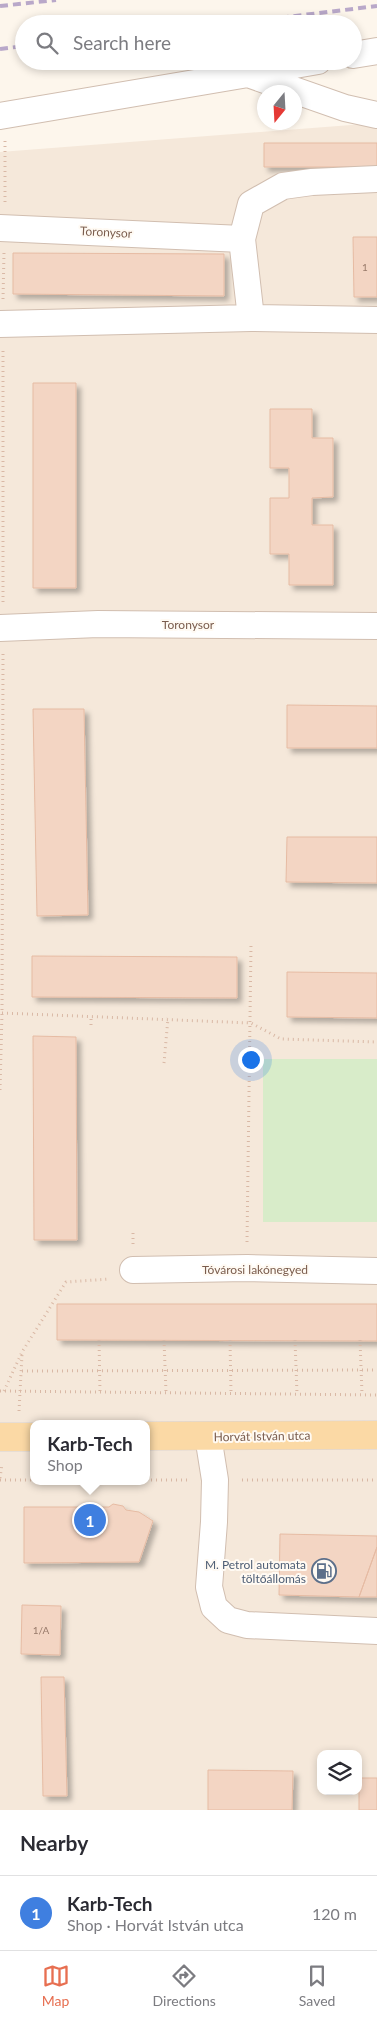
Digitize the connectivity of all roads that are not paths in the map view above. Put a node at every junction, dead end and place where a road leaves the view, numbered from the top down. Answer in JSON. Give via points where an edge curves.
{"nodes":[{"id":1,"x":377,"y":51,"type":"edge"},
{"id":2,"x":362,"y":54,"type":"edge"},
{"id":3,"x":270,"y":70,"type":"edge"},
{"id":4,"x":248,"y":74,"type":"junction"},
{"id":5,"x":377,"y":115,"type":"edge"},
{"id":6,"x":0,"y":116,"type":"edge"},
{"id":7,"x":377,"y":179,"type":"edge"},
{"id":8,"x":0,"y":228,"type":"edge"},
{"id":9,"x":242,"y":239,"type":"junction"},
{"id":10,"x":251,"y":318,"type":"junction"},
{"id":11,"x":377,"y":320,"type":"edge"},
{"id":12,"x":1,"y":324,"type":"edge"},
{"id":13,"x":377,"y":626,"type":"edge"},
{"id":14,"x":2,"y":627,"type":"edge"},
{"id":15,"x":377,"y":1271,"type":"edge"},
{"id":16,"x":123,"y":1274,"type":"road end"},
{"id":17,"x":377,"y":1435,"type":"edge"},
{"id":18,"x":30,"y":1436,"type":"edge"},
{"id":19,"x":150,"y":1436,"type":"edge"},
{"id":20,"x":208,"y":1436,"type":"junction"},
{"id":21,"x":0,"y":1437,"type":"edge"},
{"id":22,"x":377,"y":1631,"type":"edge"}],
"edges":[{"from":1,"to":2,"type":"street"},
{"from":3,"to":4,"type":"street"},
{"from":4,"to":5,"type":"street","via":[[345,108]]},
{"from":4,"to":6,"type":"street"},
{"from":7,"to":9,"type":"street","via":[[283,186],[251,204]]},
{"from":8,"to":9,"type":"street","name":"Toronysor"},
{"from":9,"to":10,"type":"street"},
{"from":10,"to":11,"type":"street"},
{"from":10,"to":12,"type":"street"},
{"from":13,"to":14,"type":"street","name":"Toronysor","via":[[98,624]]},
{"from":15,"to":16,"type":"street","name":"Tóvárosi lakónegyed","via":[[247,1268]]},
{"from":17,"to":20,"type":"main road","name":"Horvát István utca"},
{"from":18,"to":21,"type":"main road"},
{"from":19,"to":20,"type":"main road","name":"Horvát István utca"},
{"from":20,"to":22,"type":"street","via":[[215,1480],[209,1587],[214,1607],[228,1620],[246,1625]]}]}
